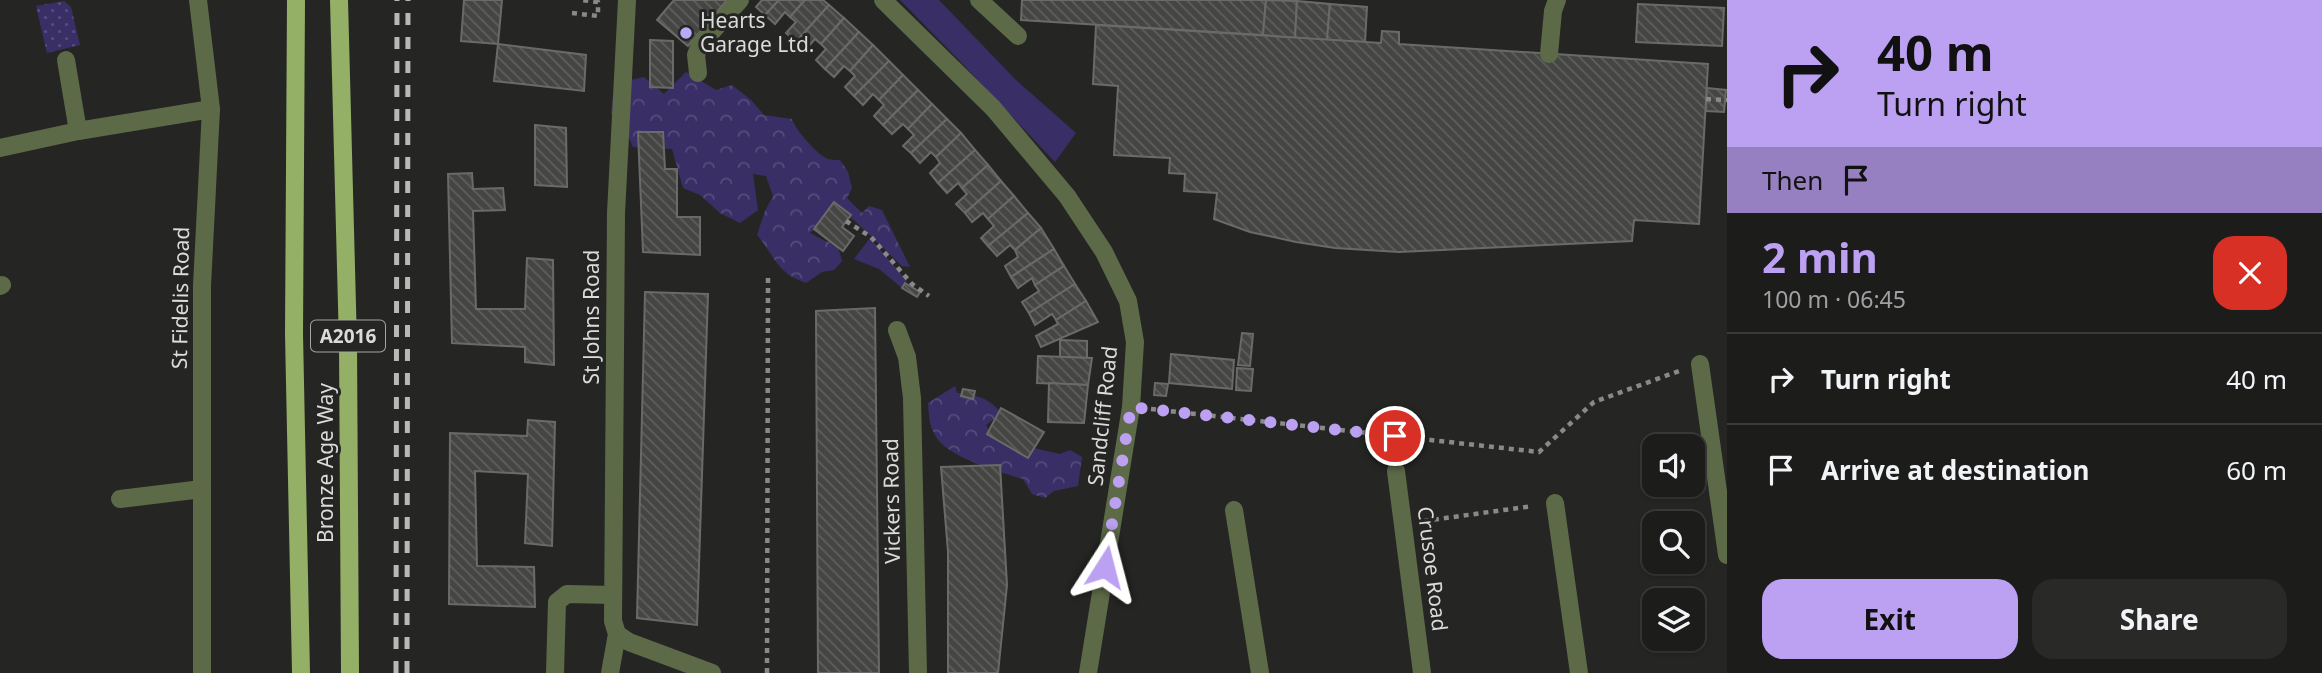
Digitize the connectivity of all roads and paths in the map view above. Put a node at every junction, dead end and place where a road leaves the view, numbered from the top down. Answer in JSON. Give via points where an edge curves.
{"nodes":[{"id":1,"x":198,"y":0,"type":"edge"},
{"id":2,"x":296,"y":0,"type":"edge"},
{"id":3,"x":339,"y":0,"type":"edge"},
{"id":4,"x":581,"y":0,"type":"edge"},
{"id":5,"x":627,"y":0,"type":"edge"},
{"id":6,"x":740,"y":0,"type":"edge"},
{"id":7,"x":883,"y":0,"type":"edge"},
{"id":8,"x":979,"y":0,"type":"edge"},
{"id":9,"x":1557,"y":0,"type":"edge"},
{"id":10,"x":572,"y":13,"type":"dead end"},
{"id":11,"x":1018,"y":36,"type":"dead end"},
{"id":12,"x":1549,"y":54,"type":"dead end"},
{"id":13,"x":66,"y":60,"type":"dead end"},
{"id":14,"x":698,"y":73,"type":"dead end"},
{"id":15,"x":1706,"y":99,"type":"dead end"},
{"id":16,"x":1727,"y":100,"type":"edge"},
{"id":17,"x":211,"y":109,"type":"junction"},
{"id":18,"x":78,"y":131,"type":"junction"},
{"id":19,"x":0,"y":148,"type":"edge"},
{"id":20,"x":846,"y":221,"type":"dead end"},
{"id":21,"x":768,"y":277,"type":"dead end"},
{"id":22,"x":929,"y":296,"type":"dead end"},
{"id":23,"x":897,"y":330,"type":"dead end"},
{"id":24,"x":1700,"y":364,"type":"joint"},
{"id":25,"x":1131,"y":407,"type":"junction"},
{"id":26,"x":1396,"y":471,"type":"dead end"},
{"id":27,"x":202,"y":489,"type":"junction"},
{"id":28,"x":120,"y":499,"type":"dead end"},
{"id":29,"x":1555,"y":503,"type":"joint"},
{"id":30,"x":1234,"y":510,"type":"dead end"},
{"id":31,"x":1404,"y":524,"type":"junction"},
{"id":32,"x":1727,"y":555,"type":"edge"},
{"id":33,"x":613,"y":595,"type":"junction"},
{"id":34,"x":617,"y":634,"type":"junction"},
{"id":35,"x":202,"y":673,"type":"edge"},
{"id":36,"x":301,"y":673,"type":"edge"},
{"id":37,"x":350,"y":673,"type":"edge"},
{"id":38,"x":555,"y":673,"type":"edge"},
{"id":39,"x":610,"y":673,"type":"edge"},
{"id":40,"x":712,"y":673,"type":"edge"},
{"id":41,"x":767,"y":673,"type":"edge"},
{"id":42,"x":918,"y":673,"type":"edge"},
{"id":43,"x":1088,"y":673,"type":"edge"},
{"id":44,"x":1260,"y":673,"type":"edge"},
{"id":45,"x":1422,"y":673,"type":"edge"},
{"id":46,"x":1579,"y":673,"type":"edge"}],
"edges":[{"from":1,"to":17,"type":"street","name":"St Fidelis Road"},
{"from":2,"to":36,"type":"main road","name":"Bronze Age Way","number":"A2016","via":[[294,334]]},
{"from":3,"to":37,"type":"main road","name":"Bronze Age Way","number":"A2016"},
{"from":4,"to":10,"type":"path","via":[[598,2],[598,16]]},
{"from":5,"to":33,"type":"street","name":"St Johns Road","via":[[616,214]]},
{"from":6,"to":14,"type":"street","via":[[700,45]]},
{"from":7,"to":25,"type":"street","name":"Sandcliff Road","via":[[993,108],[1066,196],[1104,252],[1128,301],[1135,342]]},
{"from":8,"to":11,"type":"street"},
{"from":9,"to":12,"type":"street"},
{"from":13,"to":18,"type":"street"},
{"from":15,"to":16,"type":"path"},
{"from":17,"to":18,"type":"street"},
{"from":17,"to":27,"type":"street","name":"St Fidelis Road","via":[[202,286]]},
{"from":18,"to":19,"type":"street"},
{"from":20,"to":22,"type":"path","via":[[871,237],[912,284]]},
{"from":21,"to":41,"type":"path"},
{"from":23,"to":42,"type":"street","name":"Vickers Road","via":[[907,357],[912,398]]},
{"from":24,"to":25,"type":"path","via":[[1594,402],[1539,452]]},
{"from":24,"to":32,"type":"street"},
{"from":25,"to":43,"type":"street","name":"Sandcliff Road"},
{"from":26,"to":31,"type":"street","name":"Crusoe Road"},
{"from":27,"to":28,"type":"street"},
{"from":27,"to":35,"type":"street","name":"St Fidelis Road"},
{"from":29,"to":31,"type":"path"},
{"from":29,"to":46,"type":"street"},
{"from":30,"to":44,"type":"street"},
{"from":31,"to":45,"type":"street","name":"Crusoe Road"},
{"from":33,"to":34,"type":"street","name":"St Johns Road"},
{"from":33,"to":38,"type":"street","via":[[567,594],[557,602]]},
{"from":34,"to":39,"type":"street","name":"St Johns Road"},
{"from":34,"to":40,"type":"street"}]}
